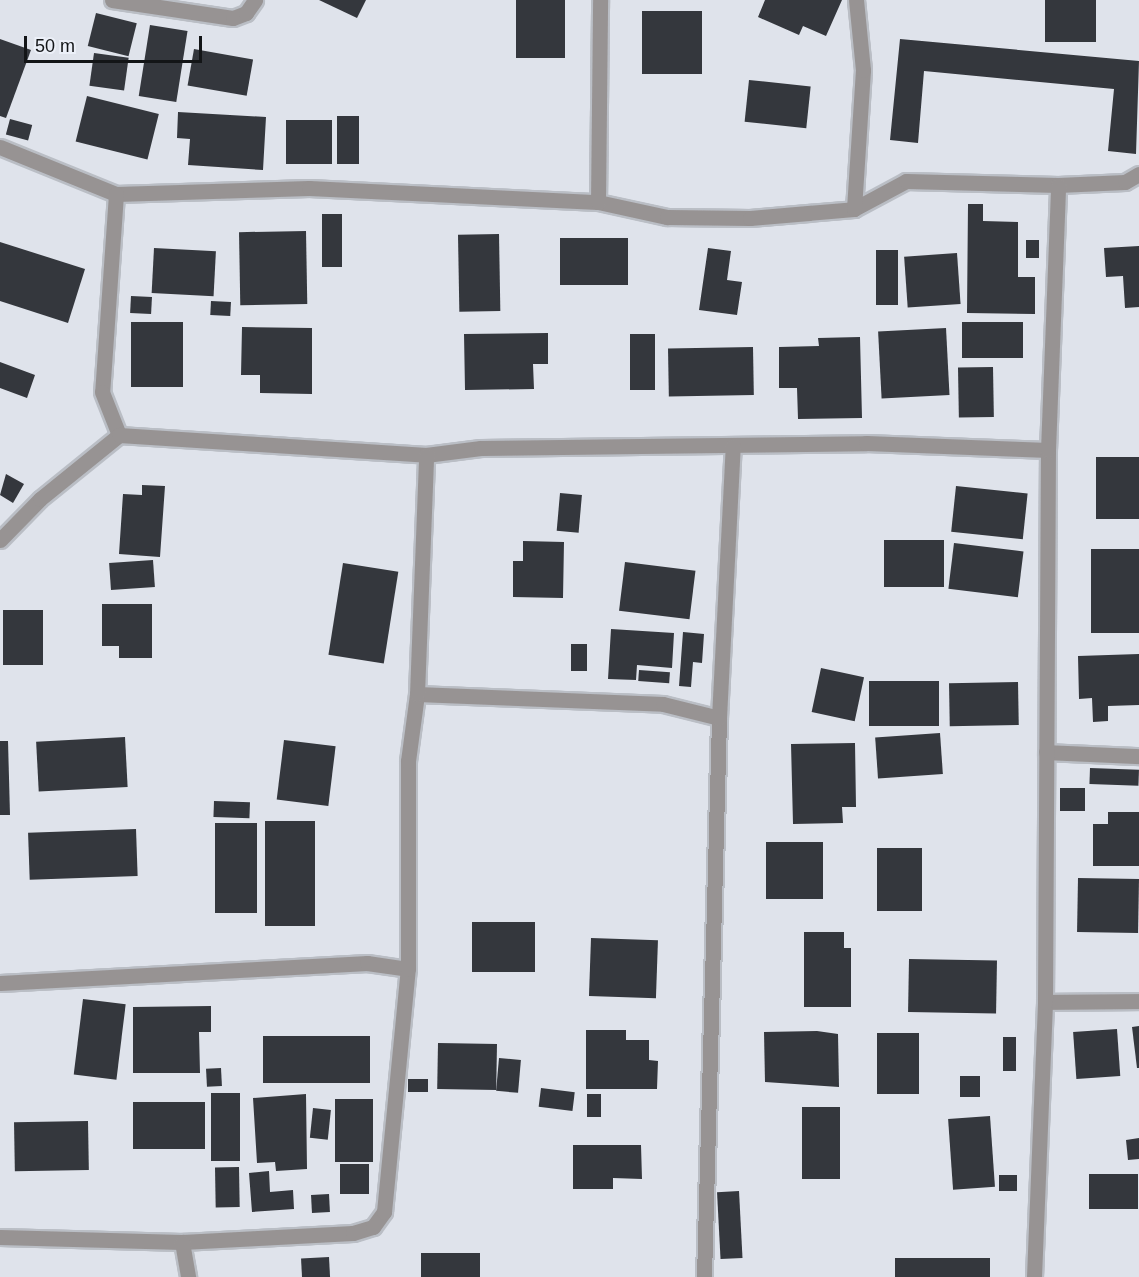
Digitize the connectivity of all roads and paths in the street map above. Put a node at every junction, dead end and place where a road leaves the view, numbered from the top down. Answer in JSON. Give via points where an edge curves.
{"nodes":[{"id":1,"x":112,"y":0,"type":"edge"},
{"id":2,"x":255,"y":0,"type":"edge"},
{"id":3,"x":600,"y":0,"type":"edge"},
{"id":4,"x":856,"y":0,"type":"edge"},
{"id":5,"x":0,"y":147,"type":"edge"},
{"id":6,"x":1139,"y":174,"type":"edge"},
{"id":7,"x":1058,"y":185,"type":"junction"},
{"id":8,"x":116,"y":194,"type":"junction"},
{"id":9,"x":598,"y":202,"type":"junction"},
{"id":10,"x":854,"y":209,"type":"junction"},
{"id":11,"x":119,"y":435,"type":"junction"},
{"id":12,"x":733,"y":446,"type":"junction"},
{"id":13,"x":1048,"y":450,"type":"junction"},
{"id":14,"x":426,"y":455,"type":"junction"},
{"id":15,"x":0,"y":540,"type":"edge"},
{"id":16,"x":417,"y":694,"type":"junction"},
{"id":17,"x":719,"y":718,"type":"junction"},
{"id":18,"x":1046,"y":752,"type":"junction"},
{"id":19,"x":1139,"y":756,"type":"edge"},
{"id":20,"x":408,"y":969,"type":"junction"},
{"id":21,"x":0,"y":983,"type":"edge"},
{"id":22,"x":1139,"y":1001,"type":"edge"},
{"id":23,"x":1045,"y":1002,"type":"junction"},
{"id":24,"x":0,"y":1237,"type":"edge"},
{"id":25,"x":182,"y":1242,"type":"junction"},
{"id":26,"x":188,"y":1277,"type":"edge"},
{"id":27,"x":704,"y":1277,"type":"edge"},
{"id":28,"x":1034,"y":1277,"type":"edge"}],
"edges":[{"from":1,"to":2,"type":"street","via":[[233,18],[246,14]]},
{"from":3,"to":9,"type":"street"},
{"from":4,"to":10,"type":"street","via":[[863,70]]},
{"from":5,"to":8,"type":"street"},
{"from":6,"to":7,"type":"street","via":[[1125,182]]},
{"from":7,"to":10,"type":"street","via":[[906,181]]},
{"from":7,"to":13,"type":"street"},
{"from":8,"to":9,"type":"street","via":[[309,188]]},
{"from":8,"to":11,"type":"street","via":[[102,392]]},
{"from":9,"to":10,"type":"street","via":[[667,217],[750,218]]},
{"from":11,"to":14,"type":"street"},
{"from":11,"to":15,"type":"street","via":[[40,499]]},
{"from":12,"to":13,"type":"street"},
{"from":12,"to":14,"type":"street","via":[[480,448]]},
{"from":12,"to":17,"type":"street"},
{"from":13,"to":18,"type":"street"},
{"from":14,"to":16,"type":"street"},
{"from":16,"to":17,"type":"street","via":[[663,704]]},
{"from":16,"to":20,"type":"street","via":[[408,760]]},
{"from":17,"to":27,"type":"street"},
{"from":18,"to":19,"type":"street"},
{"from":18,"to":23,"type":"street"},
{"from":20,"to":21,"type":"street","via":[[367,963]]},
{"from":20,"to":25,"type":"street","via":[[384,1212],[373,1227],[353,1233]]},
{"from":22,"to":23,"type":"street"},
{"from":23,"to":28,"type":"street"},
{"from":24,"to":25,"type":"street"},
{"from":25,"to":26,"type":"street"}]}
